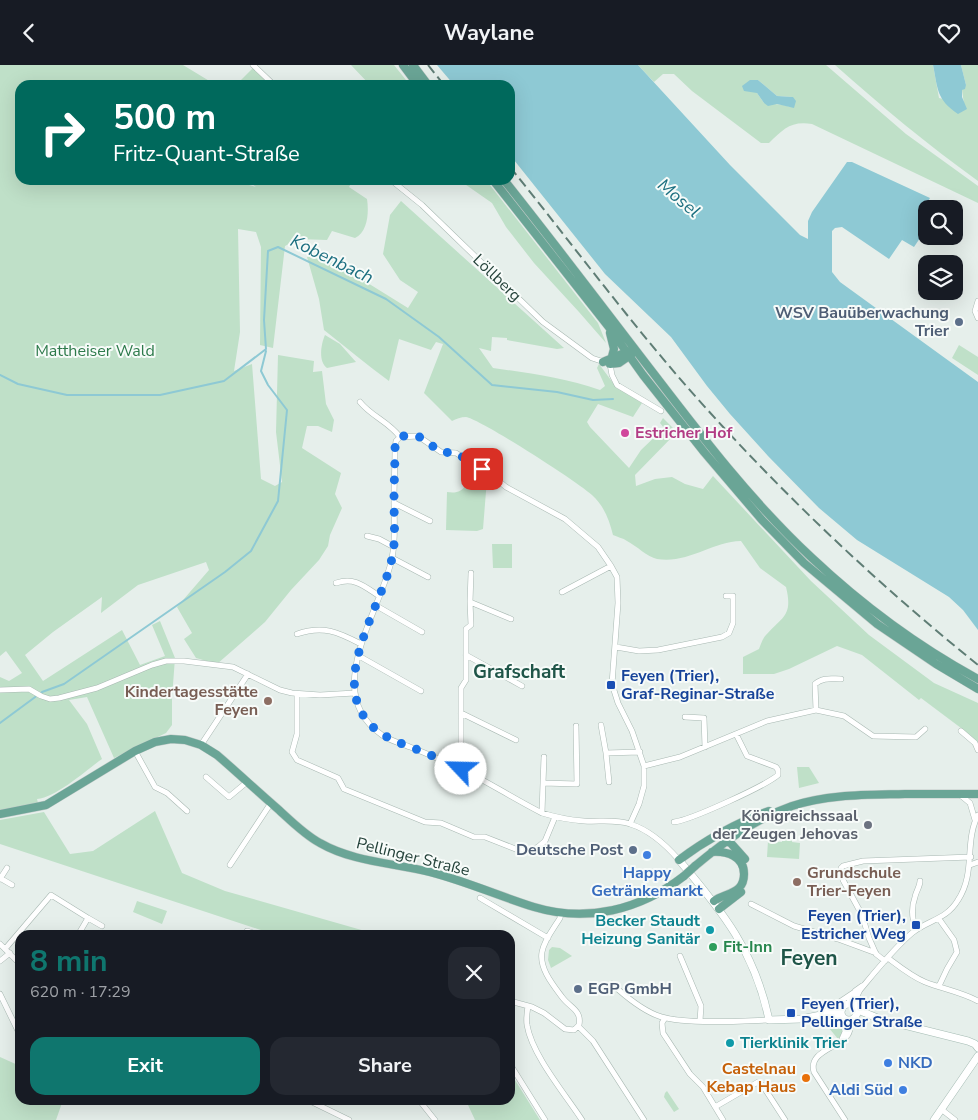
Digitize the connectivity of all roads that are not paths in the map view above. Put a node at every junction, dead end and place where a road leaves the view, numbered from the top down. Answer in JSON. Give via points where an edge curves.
{"nodes":[{"id":1,"x":253,"y":65,"type":"edge"},
{"id":2,"x":403,"y":65,"type":"edge"},
{"id":3,"x":412,"y":65,"type":"edge"},
{"id":4,"x":269,"y":80,"type":"edge"},
{"id":5,"x":414,"y":80,"type":"edge"},
{"id":6,"x":424,"y":80,"type":"edge"},
{"id":7,"x":397,"y":185,"type":"edge"},
{"id":8,"x":497,"y":185,"type":"edge"},
{"id":9,"x":508,"y":185,"type":"edge"},
{"id":10,"x":978,"y":301,"type":"edge"},
{"id":11,"x":978,"y":318,"type":"edge"},
{"id":12,"x":608,"y":327,"type":"junction"},
{"id":13,"x":636,"y":350,"type":"junction"},
{"id":14,"x":627,"y":354,"type":"junction"},
{"id":15,"x":608,"y":361,"type":"junction"},
{"id":16,"x":619,"y":363,"type":"junction"},
{"id":17,"x":612,"y":375,"type":"junction"},
{"id":18,"x":360,"y":402,"type":"dead end"},
{"id":19,"x":661,"y":411,"type":"dead end"},
{"id":20,"x":400,"y":437,"type":"junction"},
{"id":21,"x":394,"y":503,"type":"junction"},
{"id":22,"x":430,"y":521,"type":"dead end"},
{"id":23,"x":367,"y":536,"type":"dead end"},
{"id":24,"x":394,"y":547,"type":"junction"},
{"id":25,"x":392,"y":558,"type":"junction"},
{"id":26,"x":610,"y":565,"type":"junction"},
{"id":27,"x":471,"y":573,"type":"dead end"},
{"id":28,"x":428,"y":577,"type":"dead end"},
{"id":29,"x":336,"y":583,"type":"dead end"},
{"id":30,"x":562,"y":592,"type":"dead end"},
{"id":31,"x":379,"y":596,"type":"junction"},
{"id":32,"x":726,"y":596,"type":"dead end"},
{"id":33,"x":470,"y":602,"type":"junction"},
{"id":34,"x":375,"y":605,"type":"junction"},
{"id":35,"x":511,"y":619,"type":"dead end"},
{"id":36,"x":894,"y":631,"type":"junction"},
{"id":37,"x":422,"y":632,"type":"dead end"},
{"id":38,"x":297,"y":634,"type":"dead end"},
{"id":39,"x":361,"y":644,"type":"junction"},
{"id":40,"x":616,"y":647,"type":"junction"},
{"id":41,"x":466,"y":655,"type":"junction"},
{"id":42,"x":359,"y":656,"type":"junction"},
{"id":43,"x":248,"y":674,"type":"junction"},
{"id":44,"x":841,"y":679,"type":"dead end"},
{"id":45,"x":978,"y":679,"type":"edge"},
{"id":46,"x":522,"y":686,"type":"dead end"},
{"id":47,"x":978,"y":689,"type":"edge"},
{"id":48,"x":0,"y":690,"type":"edge"},
{"id":49,"x":421,"y":691,"type":"dead end"},
{"id":50,"x":355,"y":693,"type":"junction"},
{"id":51,"x":297,"y":694,"type":"junction"},
{"id":52,"x":816,"y":710,"type":"junction"},
{"id":53,"x":462,"y":713,"type":"junction"},
{"id":54,"x":685,"y":717,"type":"dead end"},
{"id":55,"x":601,"y":725,"type":"dead end"},
{"id":56,"x":576,"y":726,"type":"dead end"},
{"id":57,"x":925,"y":729,"type":"dead end"},
{"id":58,"x":961,"y":731,"type":"dead end"},
{"id":59,"x":736,"y":734,"type":"junction"},
{"id":60,"x":516,"y":740,"type":"dead end"},
{"id":61,"x":201,"y":745,"type":"junction"},
{"id":62,"x":705,"y":747,"type":"junction"},
{"id":63,"x":978,"y":750,"type":"edge"},
{"id":64,"x":135,"y":751,"type":"junction"},
{"id":65,"x":640,"y":752,"type":"junction"},
{"id":66,"x":606,"y":753,"type":"junction"},
{"id":67,"x":544,"y":757,"type":"dead end"},
{"id":68,"x":644,"y":766,"type":"junction"},
{"id":69,"x":461,"y":769,"type":"junction"},
{"id":70,"x":206,"y":777,"type":"dead end"},
{"id":71,"x":247,"y":782,"type":"junction"},
{"id":72,"x":609,"y":782,"type":"dead end"},
{"id":73,"x":543,"y":783,"type":"junction"},
{"id":74,"x":958,"y":794,"type":"junction"},
{"id":75,"x":978,"y":794,"type":"edge"},
{"id":76,"x":271,"y":803,"type":"junction"},
{"id":77,"x":793,"y":806,"type":"junction"},
{"id":78,"x":187,"y":811,"type":"dead end"},
{"id":79,"x":542,"y":813,"type":"junction"},
{"id":80,"x":0,"y":814,"type":"edge"},
{"id":81,"x":555,"y":817,"type":"junction"},
{"id":82,"x":977,"y":817,"type":"edge"},
{"id":83,"x":674,"y":822,"type":"dead end"},
{"id":84,"x":630,"y":824,"type":"junction"},
{"id":85,"x":728,"y":840,"type":"junction"},
{"id":86,"x":712,"y":852,"type":"junction"},
{"id":87,"x":970,"y":857,"type":"junction"},
{"id":88,"x":679,"y":860,"type":"junction"},
{"id":89,"x":978,"y":862,"type":"edge"},
{"id":90,"x":230,"y":865,"type":"dead end"},
{"id":91,"x":970,"y":865,"type":"junction"},
{"id":92,"x":7,"y":868,"type":"dead end"},
{"id":93,"x":0,"y":879,"type":"edge"},
{"id":94,"x":920,"y":881,"type":"dead end"},
{"id":95,"x":12,"y":885,"type":"dead end"},
{"id":96,"x":480,"y":898,"type":"dead end"},
{"id":97,"x":714,"y":901,"type":"junction"},
{"id":98,"x":751,"y":904,"type":"dead end"},
{"id":99,"x":719,"y":909,"type":"junction"},
{"id":100,"x":561,"y":913,"type":"junction"},
{"id":101,"x":88,"y":918,"type":"junction"},
{"id":102,"x":939,"y":919,"type":"junction"},
{"id":103,"x":102,"y":926,"type":"dead end"},
{"id":104,"x":24,"y":930,"type":"edge"},
{"id":105,"x":81,"y":930,"type":"edge"},
{"id":106,"x":916,"y":930,"type":"junction"},
{"id":107,"x":548,"y":938,"type":"junction"},
{"id":108,"x":869,"y":938,"type":"junction"},
{"id":109,"x":15,"y":942,"type":"edge"},
{"id":110,"x":0,"y":944,"type":"edge"},
{"id":111,"x":861,"y":948,"type":"junction"},
{"id":112,"x":8,"y":951,"type":"junction"},
{"id":113,"x":876,"y":954,"type":"junction"},
{"id":114,"x":680,"y":956,"type":"dead end"},
{"id":115,"x":15,"y":959,"type":"edge"},
{"id":116,"x":887,"y":960,"type":"junction"},
{"id":117,"x":0,"y":961,"type":"edge"},
{"id":118,"x":612,"y":984,"type":"dead end"},
{"id":119,"x":865,"y":985,"type":"junction"},
{"id":120,"x":939,"y":986,"type":"junction"},
{"id":121,"x":853,"y":993,"type":"junction"},
{"id":122,"x":0,"y":994,"type":"edge"},
{"id":123,"x":978,"y":1001,"type":"edge"},
{"id":124,"x":515,"y":1002,"type":"edge"},
{"id":125,"x":6,"y":1005,"type":"junction"},
{"id":126,"x":528,"y":1006,"type":"junction"},
{"id":127,"x":0,"y":1008,"type":"edge"},
{"id":128,"x":831,"y":1010,"type":"junction"},
{"id":129,"x":850,"y":1013,"type":"junction"},
{"id":130,"x":820,"y":1015,"type":"junction"},
{"id":131,"x":664,"y":1018,"type":"junction"},
{"id":132,"x":769,"y":1020,"type":"junction"},
{"id":133,"x":700,"y":1021,"type":"junction"},
{"id":134,"x":15,"y":1024,"type":"edge"},
{"id":135,"x":578,"y":1027,"type":"junction"},
{"id":136,"x":978,"y":1048,"type":"edge"},
{"id":137,"x":978,"y":1056,"type":"edge"},
{"id":138,"x":515,"y":1072,"type":"edge"},
{"id":139,"x":318,"y":1105,"type":"edge"},
{"id":140,"x":422,"y":1105,"type":"edge"},
{"id":141,"x":715,"y":1107,"type":"junction"},
{"id":142,"x":941,"y":1109,"type":"junction"},
{"id":143,"x":349,"y":1120,"type":"edge"},
{"id":144,"x":435,"y":1120,"type":"edge"},
{"id":145,"x":545,"y":1120,"type":"edge"},
{"id":146,"x":582,"y":1120,"type":"edge"},
{"id":147,"x":644,"y":1120,"type":"edge"},
{"id":148,"x":723,"y":1120,"type":"edge"},
{"id":149,"x":785,"y":1120,"type":"edge"},
{"id":150,"x":845,"y":1120,"type":"edge"},
{"id":151,"x":934,"y":1120,"type":"edge"},
{"id":152,"x":955,"y":1120,"type":"edge"}],
"edges":[{"from":1,"to":4,"type":"street"},
{"from":2,"to":5,"type":"main road"},
{"from":3,"to":6,"type":"main road"},
{"from":7,"to":15,"type":"street","name":"Löllberg","via":[[543,322],[585,353]]},
{"from":8,"to":12,"type":"main road"},
{"from":9,"to":13,"type":"main road"},
{"from":10,"to":11,"type":"street","via":[[975,311]]},
{"from":12,"to":14,"type":"main road"},
{"from":12,"to":15,"type":"main road","via":[[614,345]]},
{"from":13,"to":14,"type":"main road"},
{"from":13,"to":36,"type":"main road","via":[[768,513]]},
{"from":14,"to":15,"type":"main road"},
{"from":14,"to":16,"type":"main road"},
{"from":14,"to":36,"type":"main road","via":[[762,521],[843,597]]},
{"from":15,"to":16,"type":"main road"},
{"from":15,"to":17,"type":"street"},
{"from":16,"to":17,"type":"street"},
{"from":17,"to":19,"type":"street","via":[[617,385]]},
{"from":18,"to":20,"type":"street"},
{"from":20,"to":21,"type":"street","via":[[395,448]]},
{"from":20,"to":26,"type":"street","via":[[418,436],[441,452],[456,453],[506,487],[565,519],[598,547]]},
{"from":21,"to":22,"type":"street"},
{"from":21,"to":24,"type":"street"},
{"from":23,"to":24,"type":"street"},
{"from":24,"to":25,"type":"street"},
{"from":25,"to":28,"type":"street"},
{"from":25,"to":31,"type":"street"},
{"from":26,"to":30,"type":"street"},
{"from":26,"to":40,"type":"street","via":[[617,577]]},
{"from":27,"to":33,"type":"street"},
{"from":29,"to":31,"type":"street","via":[[351,581]]},
{"from":31,"to":34,"type":"street"},
{"from":32,"to":40,"type":"street","via":[[733,596],[733,623],[729,633],[722,637],[658,650]]},
{"from":33,"to":35,"type":"street"},
{"from":33,"to":41,"type":"street","via":[[471,625],[466,629]]},
{"from":34,"to":37,"type":"street"},
{"from":34,"to":39,"type":"street"},
{"from":36,"to":45,"type":"main road"},
{"from":36,"to":47,"type":"main road","via":[[936,664]]},
{"from":38,"to":39,"type":"street","via":[[309,630],[331,630]]},
{"from":39,"to":42,"type":"street"},
{"from":40,"to":65,"type":"street","via":[[612,684]]},
{"from":41,"to":46,"type":"street"},
{"from":41,"to":53,"type":"street","via":[[466,680],[461,688]]},
{"from":42,"to":49,"type":"street"},
{"from":42,"to":50,"type":"street"},
{"from":43,"to":48,"type":"street","via":[[217,664],[166,661],[135,671],[118,681],[59,698],[41,697],[28,689]]},
{"from":43,"to":51,"type":"street","via":[[280,690]]},
{"from":43,"to":61,"type":"street"},
{"from":44,"to":52,"type":"street","via":[[827,678],[815,684]]},
{"from":50,"to":51,"type":"street"},
{"from":50,"to":69,"type":"street","via":[[362,714],[383,736]]},
{"from":51,"to":81,"type":"street","via":[[297,734],[292,752],[296,760],[338,778],[344,789],[425,822],[441,823],[518,850],[529,851],[545,841]]},
{"from":52,"to":57,"type":"street","via":[[844,716],[873,736],[916,737]]},
{"from":52,"to":59,"type":"street","via":[[767,721]]},
{"from":53,"to":60,"type":"street"},
{"from":53,"to":69,"type":"street"},
{"from":54,"to":62,"type":"street","via":[[704,718]]},
{"from":55,"to":66,"type":"street"},
{"from":56,"to":73,"type":"street","via":[[577,784]]},
{"from":58,"to":63,"type":"street"},
{"from":59,"to":62,"type":"street"},
{"from":59,"to":83,"type":"street","via":[[747,756],[776,767],[778,775],[748,792]]},
{"from":61,"to":64,"type":"main road","name":"Pellinger Straße","via":[[166,740],[150,743]]},
{"from":61,"to":71,"type":"main road","name":"Pellinger Straße"},
{"from":62,"to":68,"type":"street"},
{"from":64,"to":78,"type":"street","via":[[156,787]]},
{"from":64,"to":80,"type":"main road","name":"Pellinger Straße","via":[[46,805]]},
{"from":65,"to":66,"type":"street"},
{"from":65,"to":68,"type":"street"},
{"from":66,"to":72,"type":"street"},
{"from":67,"to":73,"type":"street"},
{"from":68,"to":84,"type":"street","via":[[644,786]]},
{"from":69,"to":79,"type":"street"},
{"from":70,"to":71,"type":"street","via":[[229,797]]},
{"from":71,"to":76,"type":"main road","name":"Pellinger Straße"},
{"from":73,"to":79,"type":"street"},
{"from":74,"to":75,"type":"main road"},
{"from":74,"to":77,"type":"main road","via":[[852,795]]},
{"from":74,"to":82,"type":"street","via":[[970,803]]},
{"from":76,"to":90,"type":"street"},
{"from":76,"to":100,"type":"main road","name":"Pellinger Straße","via":[[319,843],[333,849],[430,872],[533,907]]},
{"from":77,"to":85,"type":"main road","name":"Pellinger Straße","via":[[756,822]]},
{"from":77,"to":88,"type":"main road","via":[[779,807],[742,821],[708,839]]},
{"from":79,"to":81,"type":"street"},
{"from":81,"to":84,"type":"street"},
{"from":82,"to":87,"type":"street"},
{"from":84,"to":88,"type":"street","via":[[658,839]]},
{"from":85,"to":86,"type":"main road","name":"Pellinger Straße"},
{"from":85,"to":99,"type":"main road","via":[[749,868],[748,880],[740,893]]},
{"from":86,"to":97,"type":"main road","via":[[735,856],[742,863],[744,875],[736,890]]},
{"from":86,"to":100,"type":"main road","name":"Pellinger Straße","bridge":true,"via":[[684,877],[629,906],[598,914]]},
{"from":87,"to":91,"type":"street"},
{"from":87,"to":108,"type":"street","via":[[863,861],[841,868]]},
{"from":88,"to":97,"type":"street"},
{"from":89,"to":91,"type":"street"},
{"from":91,"to":102,"type":"street","via":[[968,879],[958,901]]},
{"from":92,"to":93,"type":"street"},
{"from":93,"to":95,"type":"street"},
{"from":94,"to":106,"type":"street","via":[[912,910]]},
{"from":96,"to":107,"type":"street","name":"Pellinger Straße"},
{"from":97,"to":99,"type":"street"},
{"from":98,"to":111,"type":"street","via":[[794,926]]},
{"from":99,"to":132,"type":"street","via":[[751,962]]},
{"from":100,"to":107,"type":"street"},
{"from":101,"to":103,"type":"street"},
{"from":101,"to":104,"type":"street","via":[[51,895]]},
{"from":101,"to":105,"type":"street"},
{"from":102,"to":106,"type":"street"},
{"from":102,"to":120,"type":"street","via":[[954,940],[957,952]]},
{"from":106,"to":116,"type":"street"},
{"from":107,"to":135,"type":"street","via":[[542,953],[543,967],[562,998],[578,1012]]},
{"from":108,"to":111,"type":"street"},
{"from":108,"to":113,"type":"street"},
{"from":109,"to":112,"type":"street"},
{"from":110,"to":112,"type":"street"},
{"from":111,"to":113,"type":"street"},
{"from":112,"to":115,"type":"street"},
{"from":112,"to":117,"type":"street"},
{"from":113,"to":116,"type":"street"},
{"from":114,"to":133,"type":"street","via":[[701,1006]]},
{"from":116,"to":119,"type":"street"},
{"from":116,"to":120,"type":"street"},
{"from":118,"to":131,"type":"street","via":[[641,1008]]},
{"from":119,"to":121,"type":"street"},
{"from":119,"to":129,"type":"street"},
{"from":120,"to":123,"type":"street"},
{"from":121,"to":128,"type":"street"},
{"from":121,"to":129,"type":"street"},
{"from":122,"to":125,"type":"street"},
{"from":124,"to":126,"type":"street"},
{"from":125,"to":127,"type":"street"},
{"from":125,"to":134,"type":"street"},
{"from":126,"to":135,"type":"street","via":[[544,1013],[564,1029],[572,1031]]},
{"from":126,"to":146,"type":"street","via":[[527,1027],[534,1046]]},
{"from":128,"to":129,"type":"street"},
{"from":128,"to":130,"type":"street"},
{"from":129,"to":130,"type":"street"},
{"from":129,"to":136,"type":"street","via":[[968,1041]]},
{"from":129,"to":150,"type":"street","via":[[842,1040],[815,1059],[813,1068]]},
{"from":130,"to":132,"type":"street"},
{"from":131,"to":133,"type":"street"},
{"from":131,"to":141,"type":"street","via":[[663,1033]]},
{"from":132,"to":133,"type":"street"},
{"from":135,"to":147,"type":"street","via":[[593,1041]]},
{"from":137,"to":142,"type":"street"},
{"from":138,"to":145,"type":"street"},
{"from":139,"to":143,"type":"street"},
{"from":140,"to":144,"type":"street"},
{"from":141,"to":148,"type":"street"},
{"from":141,"to":149,"type":"street","via":[[758,1082]]},
{"from":142,"to":151,"type":"street"},
{"from":142,"to":152,"type":"street"}]}
